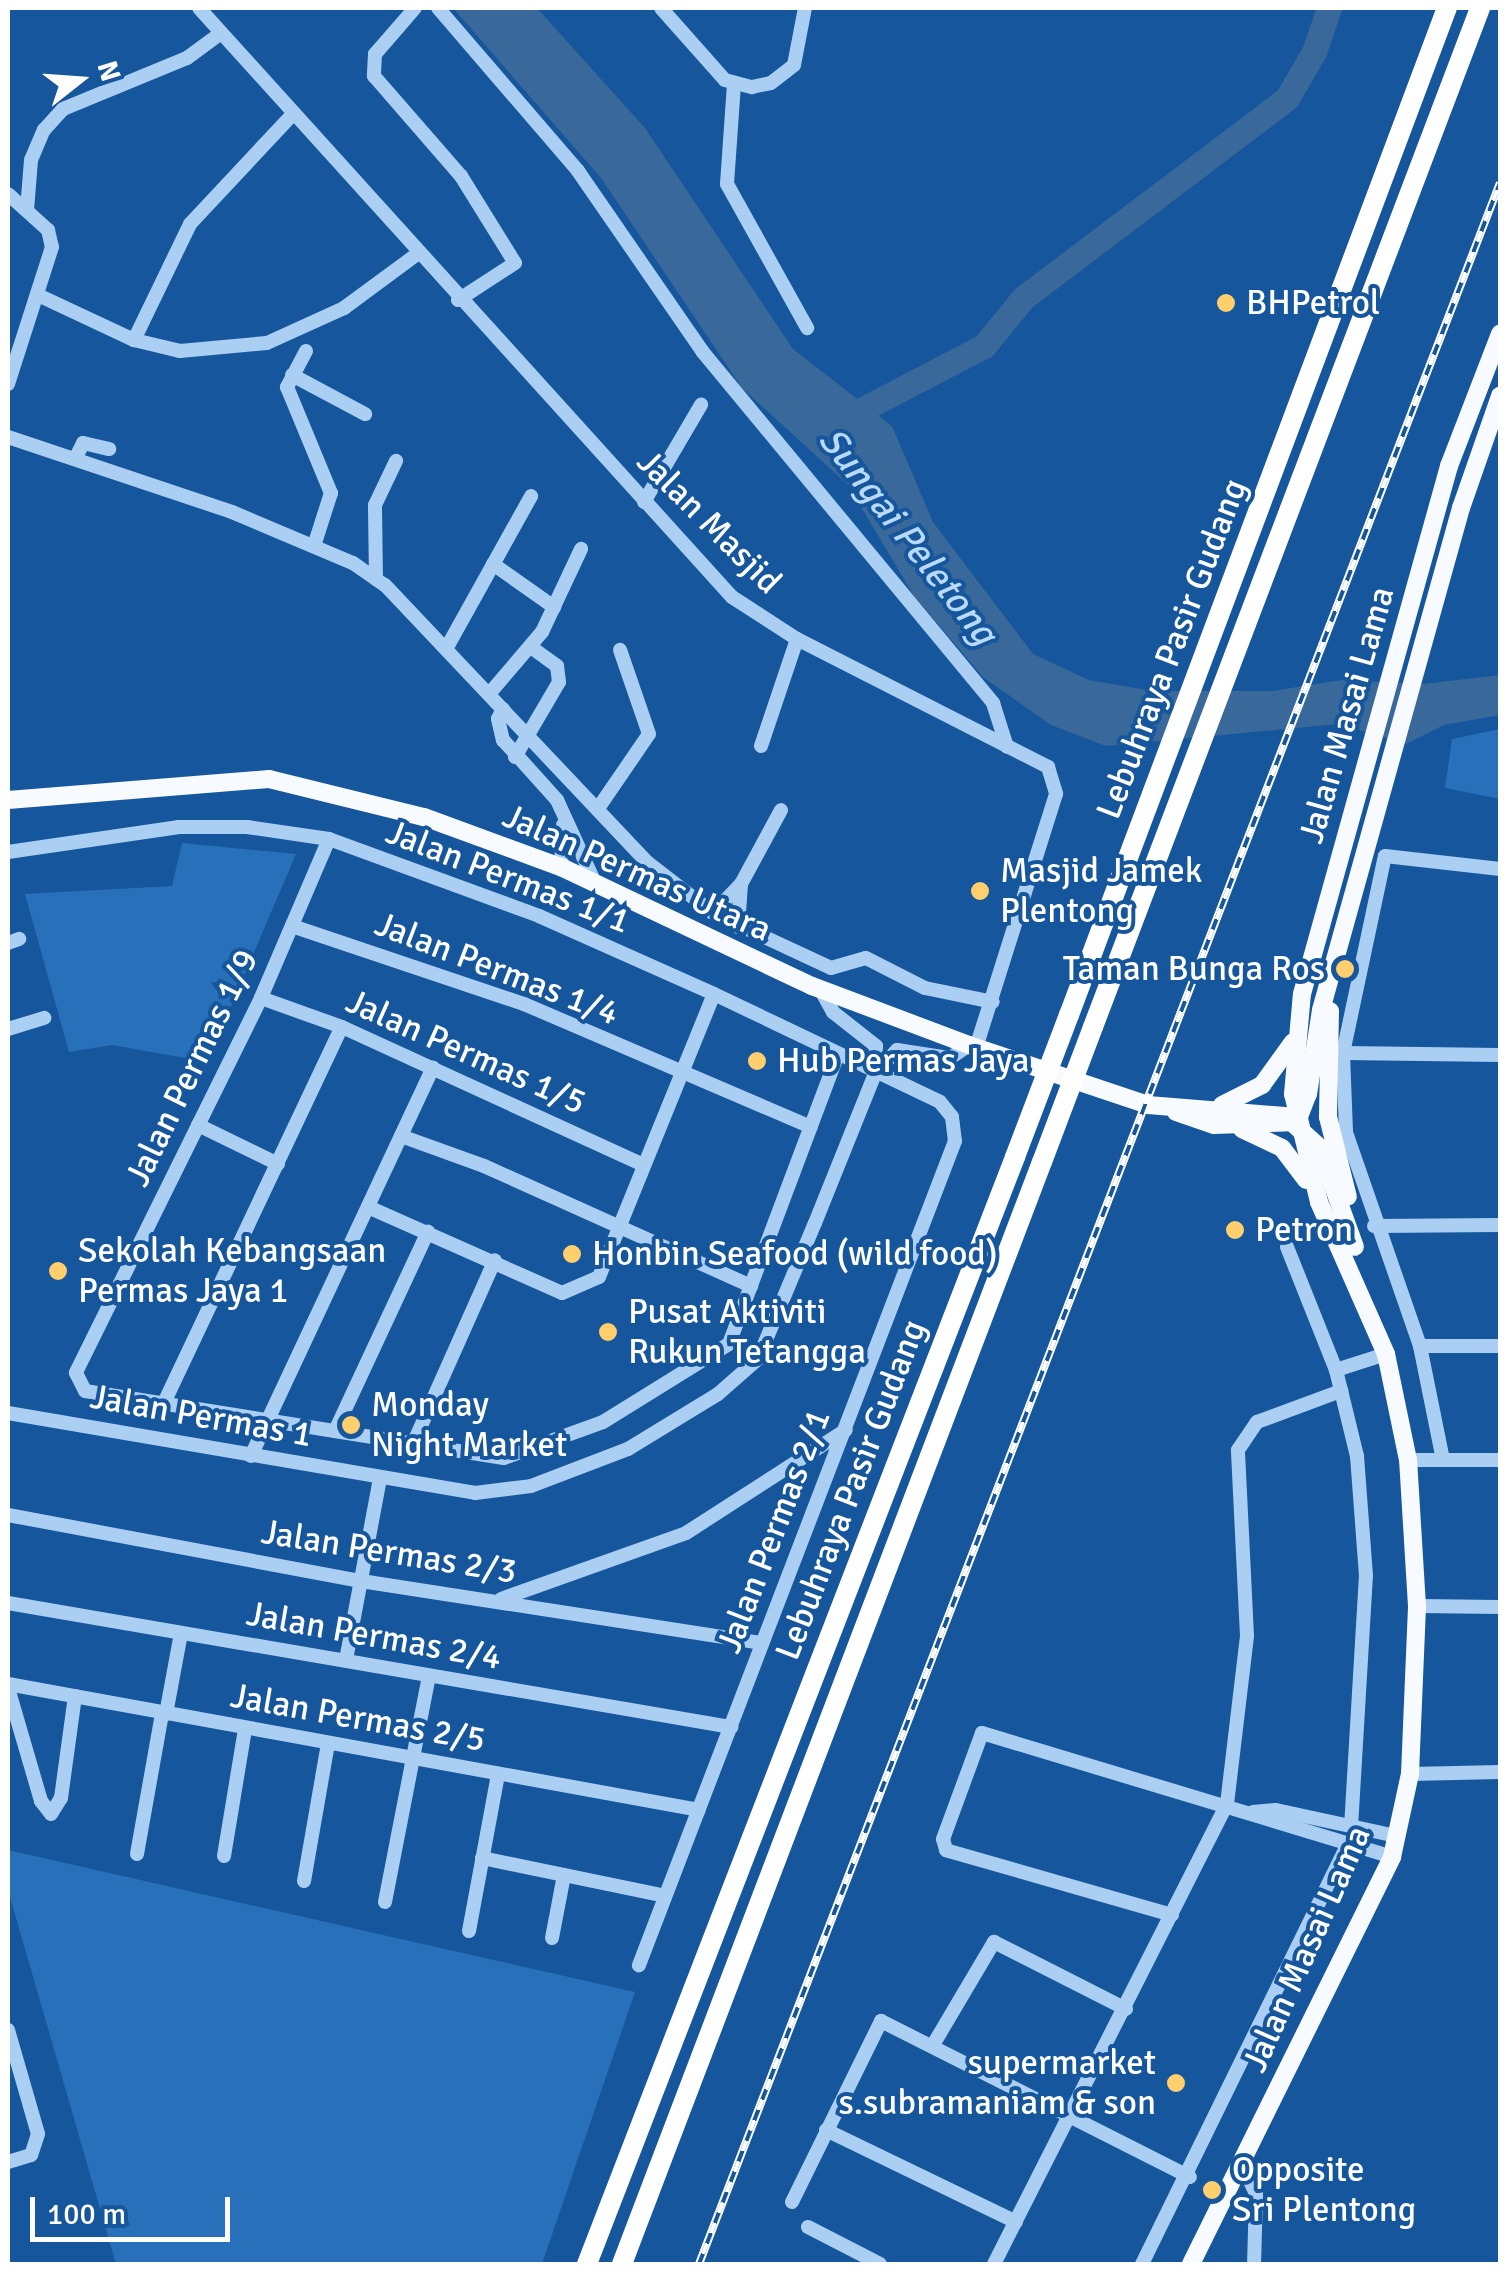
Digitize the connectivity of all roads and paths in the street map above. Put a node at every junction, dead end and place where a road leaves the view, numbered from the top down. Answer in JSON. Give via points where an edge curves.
{"nodes":[{"id":1,"x":200,"y":8,"type":"edge"},
{"id":2,"x":415,"y":8,"type":"edge"},
{"id":3,"x":438,"y":8,"type":"edge"},
{"id":4,"x":661,"y":8,"type":"edge"},
{"id":5,"x":805,"y":8,"type":"edge"},
{"id":6,"x":1447,"y":8,"type":"edge"},
{"id":7,"x":1480,"y":8,"type":"edge"},
{"id":8,"x":221,"y":33,"type":"junction"},
{"id":9,"x":734,"y":84,"type":"junction"},
{"id":10,"x":293,"y":114,"type":"junction"},
{"id":11,"x":8,"y":194,"type":"edge"},
{"id":12,"x":27,"y":210,"type":"junction"},
{"id":13,"x":416,"y":254,"type":"junction"},
{"id":14,"x":40,"y":296,"type":"junction"},
{"id":15,"x":458,"y":300,"type":"junction"},
{"id":16,"x":807,"y":328,"type":"dead end"},
{"id":17,"x":1500,"y":334,"type":"edge"},
{"id":18,"x":134,"y":340,"type":"junction"},
{"id":19,"x":306,"y":351,"type":"dead end"},
{"id":20,"x":292,"y":375,"type":"junction"},
{"id":21,"x":8,"y":384,"type":"edge"},
{"id":22,"x":1500,"y":396,"type":"edge"},
{"id":23,"x":701,"y":405,"type":"dead end"},
{"id":24,"x":365,"y":414,"type":"dead end"},
{"id":25,"x":8,"y":437,"type":"edge"},
{"id":26,"x":109,"y":449,"type":"dead end"},
{"id":27,"x":75,"y":459,"type":"junction"},
{"id":28,"x":396,"y":461,"type":"dead end"},
{"id":29,"x":531,"y":496,"type":"dead end"},
{"id":30,"x":644,"y":502,"type":"junction"},
{"id":31,"x":314,"y":546,"type":"junction"},
{"id":32,"x":581,"y":550,"type":"dead end"},
{"id":33,"x":493,"y":564,"type":"junction"},
{"id":34,"x":376,"y":579,"type":"junction"},
{"id":35,"x":554,"y":607,"type":"junction"},
{"id":36,"x":796,"y":639,"type":"junction"},
{"id":37,"x":531,"y":646,"type":"junction"},
{"id":38,"x":446,"y":649,"type":"junction"},
{"id":39,"x":620,"y":650,"type":"dead end"},
{"id":40,"x":489,"y":694,"type":"junction"},
{"id":41,"x":503,"y":709,"type":"junction"},
{"id":42,"x":527,"y":735,"type":"junction"},
{"id":43,"x":761,"y":746,"type":"dead end"},
{"id":44,"x":1007,"y":747,"type":"junction"},
{"id":45,"x":515,"y":757,"type":"junction"},
{"id":46,"x":8,"y":800,"type":"edge"},
{"id":47,"x":557,"y":800,"type":"junction"},
{"id":48,"x":598,"y":807,"type":"junction"},
{"id":49,"x":781,"y":810,"type":"dead end"},
{"id":50,"x":328,"y":839,"type":"junction"},
{"id":51,"x":8,"y":852,"type":"edge"},
{"id":52,"x":561,"y":867,"type":"junction"},
{"id":53,"x":1500,"y":869,"type":"edge"},
{"id":54,"x":594,"y":881,"type":"junction"},
{"id":55,"x":741,"y":884,"type":"junction"},
{"id":56,"x":713,"y":913,"type":"junction"},
{"id":57,"x":292,"y":926,"type":"junction"},
{"id":58,"x":738,"y":927,"type":"junction"},
{"id":59,"x":1335,"y":971,"type":"junction"},
{"id":60,"x":820,"y":989,"type":"junction"},
{"id":61,"x":714,"y":994,"type":"junction"},
{"id":62,"x":262,"y":998,"type":"junction"},
{"id":63,"x":994,"y":1002,"type":"junction"},
{"id":64,"x":44,"y":1018,"type":"dead end"},
{"id":65,"x":342,"y":1028,"type":"junction"},
{"id":66,"x":8,"y":1029,"type":"edge"},
{"id":67,"x":1298,"y":1033,"type":"junction"},
{"id":68,"x":972,"y":1046,"type":"junction"},
{"id":69,"x":1343,"y":1053,"type":"junction"},
{"id":70,"x":1500,"y":1055,"type":"edge"},
{"id":71,"x":837,"y":1056,"type":"junction"},
{"id":72,"x":433,"y":1068,"type":"junction"},
{"id":73,"x":874,"y":1074,"type":"junction"},
{"id":74,"x":678,"y":1075,"type":"junction"},
{"id":75,"x":1217,"y":1107,"type":"junction"},
{"id":76,"x":1166,"y":1108,"type":"junction"},
{"id":77,"x":952,"y":1118,"type":"joint"},
{"id":78,"x":1297,"y":1122,"type":"junction"},
{"id":79,"x":198,"y":1126,"type":"junction"},
{"id":80,"x":811,"y":1126,"type":"junction"},
{"id":81,"x":1236,"y":1126,"type":"junction"},
{"id":82,"x":402,"y":1136,"type":"junction"},
{"id":83,"x":278,"y":1164,"type":"junction"},
{"id":84,"x":644,"y":1165,"type":"junction"},
{"id":85,"x":1319,"y":1202,"type":"junction"},
{"id":86,"x":368,"y":1207,"type":"junction"},
{"id":87,"x":1500,"y":1225,"type":"edge"},
{"id":88,"x":1374,"y":1226,"type":"junction"},
{"id":89,"x":618,"y":1230,"type":"junction"},
{"id":90,"x":428,"y":1232,"type":"junction"},
{"id":91,"x":1355,"y":1246,"type":"junction"},
{"id":92,"x":1287,"y":1247,"type":"dead end"},
{"id":93,"x":495,"y":1260,"type":"junction"},
{"id":94,"x":751,"y":1286,"type":"junction"},
{"id":95,"x":1362,"y":1288,"type":"junction"},
{"id":96,"x":1420,"y":1346,"type":"junction"},
{"id":97,"x":1500,"y":1346,"type":"edge"},
{"id":98,"x":1386,"y":1354,"type":"junction"},
{"id":99,"x":1336,"y":1370,"type":"junction"},
{"id":100,"x":1341,"y":1391,"type":"junction"},
{"id":101,"x":163,"y":1404,"type":"junction"},
{"id":102,"x":8,"y":1413,"type":"edge"},
{"id":103,"x":266,"y":1420,"type":"junction"},
{"id":104,"x":846,"y":1430,"type":"junction"},
{"id":105,"x":335,"y":1431,"type":"junction"},
{"id":106,"x":413,"y":1444,"type":"junction"},
{"id":107,"x":251,"y":1456,"type":"junction"},
{"id":108,"x":1408,"y":1460,"type":"junction"},
{"id":109,"x":1443,"y":1460,"type":"junction"},
{"id":110,"x":1500,"y":1460,"type":"edge"},
{"id":111,"x":380,"y":1478,"type":"junction"},
{"id":112,"x":8,"y":1515,"type":"edge"},
{"id":113,"x":361,"y":1580,"type":"junction"},
{"id":114,"x":500,"y":1600,"type":"junction"},
{"id":115,"x":8,"y":1604,"type":"edge"},
{"id":116,"x":1417,"y":1606,"type":"junction"},
{"id":117,"x":1500,"y":1607,"type":"edge"},
{"id":118,"x":181,"y":1633,"type":"junction"},
{"id":119,"x":762,"y":1643,"type":"junction"},
{"id":120,"x":346,"y":1660,"type":"junction"},
{"id":121,"x":429,"y":1676,"type":"junction"},
{"id":122,"x":8,"y":1686,"type":"edge"},
{"id":123,"x":75,"y":1696,"type":"junction"},
{"id":124,"x":164,"y":1714,"type":"junction"},
{"id":125,"x":731,"y":1727,"type":"junction"},
{"id":126,"x":245,"y":1729,"type":"junction"},
{"id":127,"x":328,"y":1744,"type":"junction"},
{"id":128,"x":412,"y":1760,"type":"junction"},
{"id":129,"x":1500,"y":1772,"type":"edge"},
{"id":130,"x":498,"y":1774,"type":"junction"},
{"id":131,"x":1410,"y":1774,"type":"junction"},
{"id":132,"x":1226,"y":1804,"type":"junction"},
{"id":133,"x":699,"y":1810,"type":"junction"},
{"id":134,"x":1252,"y":1812,"type":"junction"},
{"id":135,"x":1352,"y":1826,"type":"junction"},
{"id":136,"x":1396,"y":1836,"type":"junction"},
{"id":137,"x":1348,"y":1844,"type":"junction"},
{"id":138,"x":137,"y":1854,"type":"dead end"},
{"id":139,"x":224,"y":1856,"type":"dead end"},
{"id":140,"x":1392,"y":1857,"type":"junction"},
{"id":141,"x":482,"y":1858,"type":"junction"},
{"id":142,"x":564,"y":1875,"type":"junction"},
{"id":143,"x":304,"y":1880,"type":"dead end"},
{"id":144,"x":666,"y":1896,"type":"junction"},
{"id":145,"x":385,"y":1902,"type":"dead end"},
{"id":146,"x":1172,"y":1915,"type":"junction"},
{"id":147,"x":468,"y":1931,"type":"dead end"},
{"id":148,"x":552,"y":1938,"type":"dead end"},
{"id":149,"x":639,"y":1965,"type":"dead end"},
{"id":150,"x":1126,"y":2009,"type":"junction"},
{"id":151,"x":8,"y":2030,"type":"edge"},
{"id":152,"x":933,"y":2044,"type":"junction"},
{"id":153,"x":1071,"y":2116,"type":"junction"},
{"id":154,"x":826,"y":2130,"type":"junction"},
{"id":155,"x":8,"y":2162,"type":"edge"},
{"id":156,"x":1243,"y":2166,"type":"junction"},
{"id":157,"x":1190,"y":2177,"type":"junction"},
{"id":158,"x":792,"y":2202,"type":"dead end"},
{"id":159,"x":1016,"y":2222,"type":"junction"},
{"id":160,"x":808,"y":2227,"type":"dead end"},
{"id":161,"x":586,"y":2264,"type":"edge"},
{"id":162,"x":622,"y":2264,"type":"edge"},
{"id":163,"x":880,"y":2264,"type":"edge"},
{"id":164,"x":994,"y":2264,"type":"edge"},
{"id":165,"x":1142,"y":2264,"type":"edge"},
{"id":166,"x":1190,"y":2264,"type":"edge"},
{"id":167,"x":1254,"y":2264,"type":"edge"}],
"edges":[{"from":1,"to":8,"type":"street","name":"Jalan Masjid"},
{"from":2,"to":15,"type":"street","via":[[375,54],[374,76],[460,176],[514,263]]},
{"from":3,"to":44,"type":"street","via":[[578,171],[702,351],[993,703]]},
{"from":4,"to":9,"type":"street"},
{"from":5,"to":9,"type":"street","via":[[788,72],[761,86]]},
{"from":6,"to":161,"type":"highway","name":"Lebuhraya Pasir Gudang","bridge":true,"via":[[1015,1158]]},
{"from":7,"to":162,"type":"highway","name":"Lebuhraya Pasir Gudang","bridge":true},
{"from":8,"to":10,"type":"street","name":"Jalan Masjid"},
{"from":8,"to":12,"type":"street","via":[[187,58],[63,109],[31,160]]},
{"from":9,"to":16,"type":"street","via":[[727,184]]},
{"from":10,"to":13,"type":"street","name":"Jalan Masjid"},
{"from":10,"to":18,"type":"street","via":[[190,224]]},
{"from":11,"to":12,"type":"street"},
{"from":12,"to":14,"type":"street","via":[[48,230],[52,247]]},
{"from":13,"to":15,"type":"street","name":"Jalan Masjid"},
{"from":13,"to":18,"type":"street","via":[[344,308],[268,343],[180,352]]},
{"from":14,"to":18,"type":"street"},
{"from":14,"to":21,"type":"street"},
{"from":15,"to":30,"type":"street","name":"Jalan Masjid"},
{"from":17,"to":67,"type":"main road","name":"Jalan Masai Lama","via":[[1450,466],[1302,994]]},
{"from":19,"to":20,"type":"street"},
{"from":20,"to":24,"type":"street"},
{"from":20,"to":31,"type":"street","via":[[290,401],[331,493]]},
{"from":22,"to":59,"type":"main road","name":"Jalan Masai Lama"},
{"from":23,"to":30,"type":"street"},
{"from":25,"to":27,"type":"street"},
{"from":26,"to":27,"type":"street","via":[[83,443]]},
{"from":27,"to":31,"type":"street"},
{"from":28,"to":34,"type":"street","via":[[375,505]]},
{"from":29,"to":33,"type":"street"},
{"from":30,"to":36,"type":"street","name":"Jalan Masjid","via":[[732,597]]},
{"from":31,"to":34,"type":"street"},
{"from":32,"to":35,"type":"street"},
{"from":33,"to":35,"type":"street"},
{"from":33,"to":38,"type":"street"},
{"from":34,"to":38,"type":"street"},
{"from":35,"to":37,"type":"street"},
{"from":36,"to":43,"type":"street"},
{"from":36,"to":44,"type":"street","name":"Jalan Masjid"},
{"from":37,"to":40,"type":"street"},
{"from":37,"to":42,"type":"street","via":[[559,672],[548,708]]},
{"from":38,"to":40,"type":"street"},
{"from":39,"to":48,"type":"street","via":[[649,734]]},
{"from":40,"to":41,"type":"street"},
{"from":41,"to":42,"type":"street"},
{"from":41,"to":45,"type":"street","via":[[499,729]]},
{"from":42,"to":45,"type":"street"},
{"from":42,"to":48,"type":"street"},
{"from":44,"to":63,"type":"street","name":"Jalan Masjid","via":[[1048,767],[1056,794]]},
{"from":45,"to":47,"type":"street"},
{"from":46,"to":52,"type":"main road","name":"Jalan Permas Utara","via":[[269,779],[424,817]]},
{"from":47,"to":52,"type":"street","via":[[565,840]]},
{"from":47,"to":54,"type":"street"},
{"from":48,"to":56,"type":"street","via":[[647,862]]},
{"from":49,"to":55,"type":"street"},
{"from":50,"to":51,"type":"street","name":"Jalan Permas 1/1","via":[[247,827],[179,827]]},
{"from":50,"to":57,"type":"street","name":"Jalan Permas 1/9"},
{"from":50,"to":61,"type":"street","name":"Jalan Permas 1/1","via":[[539,916]]},
{"from":52,"to":54,"type":"main road","name":"Jalan Permas Utara"},
{"from":53,"to":69,"type":"street","via":[[1385,856]]},
{"from":54,"to":60,"type":"main road","name":"Jalan Permas Utara"},
{"from":55,"to":56,"type":"street"},
{"from":55,"to":58,"type":"street"},
{"from":56,"to":58,"type":"street"},
{"from":57,"to":62,"type":"street","name":"Jalan Permas 1/9"},
{"from":57,"to":74,"type":"street","name":"Jalan Permas 1/4","via":[[524,1004]]},
{"from":58,"to":63,"type":"street","via":[[831,968],[866,958],[925,988]]},
{"from":59,"to":78,"type":"main road","name":"Jalan Masai Lama"},
{"from":59,"to":91,"type":"main road","via":[[1328,1118]]},
{"from":60,"to":68,"type":"main road","name":"Jalan Permas Utara"},
{"from":60,"to":73,"type":"street","via":[[833,1012],[872,1038]]},
{"from":61,"to":71,"type":"street","name":"Jalan Permas 1/1"},
{"from":61,"to":74,"type":"street"},
{"from":62,"to":65,"type":"street","name":"Jalan Permas 1/5"},
{"from":62,"to":79,"type":"street","name":"Jalan Permas 1/9"},
{"from":63,"to":68,"type":"street","name":"Jalan Masjid"},
{"from":64,"to":66,"type":"street"},
{"from":65,"to":72,"type":"street","name":"Jalan Permas 1/5"},
{"from":65,"to":83,"type":"street"},
{"from":67,"to":75,"type":"main road","via":[[1262,1086]]},
{"from":67,"to":78,"type":"main road","name":"Jalan Masai Lama"},
{"from":68,"to":73,"type":"street","via":[[950,1058],[897,1050]]},
{"from":68,"to":76,"type":"main road","name":"Jalan Permas Utara"},
{"from":69,"to":70,"type":"street"},
{"from":69,"to":88,"type":"street","via":[[1343,1116]]},
{"from":71,"to":73,"type":"street","name":"Jalan Permas 1/1"},
{"from":71,"to":80,"type":"street"},
{"from":72,"to":82,"type":"street"},
{"from":72,"to":84,"type":"street","name":"Jalan Permas 1/5"},
{"from":73,"to":77,"type":"street","name":"Jalan Permas 1/1","via":[[940,1102]]},
{"from":73,"to":111,"type":"street","name":"Jalan Permas 1","via":[[758,1358],[743,1376],[628,1449],[532,1486],[476,1493]]},
{"from":74,"to":80,"type":"street","name":"Jalan Permas 1/4"},
{"from":74,"to":84,"type":"street"},
{"from":75,"to":76,"type":"main road","name":"Jalan Permas Utara"},
{"from":75,"to":78,"type":"main road","name":"Jalan Permas Utara"},
{"from":76,"to":81,"type":"main road","name":"Jalan Permas Utara"},
{"from":77,"to":104,"type":"street","name":"Jalan Permas 2/1","via":[[956,1141]]},
{"from":78,"to":81,"type":"main road","name":"Jalan Permas Utara"},
{"from":78,"to":85,"type":"main road","name":"Jalan Masai Lama"},
{"from":78,"to":91,"type":"main road","via":[[1319,1147]]},
{"from":79,"to":83,"type":"street"},
{"from":79,"to":101,"type":"street","name":"Jalan Permas 1/9","via":[[76,1374],[85,1390]]},
{"from":80,"to":94,"type":"street"},
{"from":81,"to":85,"type":"main road","via":[[1282,1148]]},
{"from":82,"to":86,"type":"street"},
{"from":82,"to":89,"type":"street","via":[[484,1166]]},
{"from":83,"to":101,"type":"street"},
{"from":84,"to":89,"type":"street"},
{"from":85,"to":95,"type":"main road","name":"Jalan Masai Lama"},
{"from":86,"to":90,"type":"street"},
{"from":86,"to":103,"type":"street"},
{"from":87,"to":88,"type":"street"},
{"from":88,"to":96,"type":"street"},
{"from":89,"to":93,"type":"street","via":[[599,1278],[562,1292]]},
{"from":89,"to":94,"type":"street"},
{"from":90,"to":93,"type":"street"},
{"from":90,"to":105,"type":"street"},
{"from":91,"to":95,"type":"main road"},
{"from":92,"to":99,"type":"street"},
{"from":93,"to":106,"type":"street"},
{"from":94,"to":106,"type":"street","via":[[729,1344],[603,1422],[504,1458]]},
{"from":95,"to":98,"type":"main road","name":"Jalan Masai Lama"},
{"from":96,"to":97,"type":"street"},
{"from":96,"to":109,"type":"street"},
{"from":98,"to":99,"type":"street"},
{"from":98,"to":108,"type":"main road","name":"Jalan Masai Lama"},
{"from":99,"to":100,"type":"street"},
{"from":100,"to":132,"type":"street","via":[[1256,1422],[1238,1450],[1247,1636]]},
{"from":100,"to":135,"type":"street","via":[[1357,1456],[1366,1574]]},
{"from":101,"to":103,"type":"street"},
{"from":102,"to":107,"type":"street","name":"Jalan Permas 1"},
{"from":103,"to":105,"type":"street"},
{"from":103,"to":107,"type":"street"},
{"from":104,"to":114,"type":"street","via":[[686,1533]]},
{"from":104,"to":119,"type":"street","name":"Jalan Permas 2/1"},
{"from":105,"to":106,"type":"street"},
{"from":107,"to":111,"type":"street","name":"Jalan Permas 1"},
{"from":108,"to":109,"type":"street"},
{"from":108,"to":116,"type":"main road","name":"Jalan Masai Lama"},
{"from":109,"to":110,"type":"street"},
{"from":111,"to":113,"type":"street"},
{"from":112,"to":113,"type":"street","name":"Jalan Permas 2/3"},
{"from":113,"to":114,"type":"street","name":"Jalan Permas 2/3"},
{"from":113,"to":120,"type":"street"},
{"from":114,"to":119,"type":"street","name":"Jalan Permas 2/3"},
{"from":115,"to":118,"type":"street","name":"Jalan Permas 2/4"},
{"from":116,"to":117,"type":"street"},
{"from":116,"to":131,"type":"main road","name":"Jalan Masai Lama"},
{"from":118,"to":120,"type":"street","name":"Jalan Permas 2/4"},
{"from":118,"to":124,"type":"street"},
{"from":119,"to":125,"type":"street","name":"Jalan Permas 2/1"},
{"from":120,"to":121,"type":"street","name":"Jalan Permas 2/4"},
{"from":121,"to":125,"type":"street","name":"Jalan Permas 2/4"},
{"from":121,"to":128,"type":"street"},
{"from":122,"to":123,"type":"street","name":"Jalan Permas 2/5"},
{"from":122,"to":123,"type":"street","via":[[41,1801],[51,1814],[61,1798]]},
{"from":123,"to":124,"type":"street","name":"Jalan Permas 2/5"},
{"from":124,"to":126,"type":"street","name":"Jalan Permas 2/5"},
{"from":124,"to":138,"type":"street"},
{"from":125,"to":133,"type":"street","name":"Jalan Permas 2/1"},
{"from":126,"to":127,"type":"street","name":"Jalan Permas 2/5"},
{"from":126,"to":139,"type":"street"},
{"from":127,"to":128,"type":"street","name":"Jalan Permas 2/5"},
{"from":127,"to":143,"type":"street"},
{"from":128,"to":130,"type":"street","name":"Jalan Permas 2/5"},
{"from":128,"to":145,"type":"street"},
{"from":129,"to":131,"type":"street"},
{"from":130,"to":133,"type":"street","name":"Jalan Permas 2/5"},
{"from":130,"to":141,"type":"street"},
{"from":131,"to":136,"type":"main road","name":"Jalan Masai Lama"},
{"from":132,"to":134,"type":"street"},
{"from":132,"to":146,"type":"street"},
{"from":132,"to":146,"type":"street","via":[[982,1733],[943,1839],[946,1850]]},
{"from":133,"to":144,"type":"street","name":"Jalan Permas 2/1"},
{"from":134,"to":135,"type":"street","via":[[1276,1810]]},
{"from":134,"to":137,"type":"street","via":[[1274,1825]]},
{"from":135,"to":136,"type":"street"},
{"from":136,"to":140,"type":"main road","name":"Jalan Masai Lama"},
{"from":137,"to":140,"type":"street"},
{"from":137,"to":157,"type":"street"},
{"from":140,"to":156,"type":"main road","name":"Jalan Masai Lama"},
{"from":141,"to":142,"type":"street"},
{"from":141,"to":147,"type":"street"},
{"from":142,"to":144,"type":"street"},
{"from":142,"to":148,"type":"street"},
{"from":144,"to":149,"type":"street","name":"Jalan Permas 2/1"},
{"from":146,"to":150,"type":"street"},
{"from":150,"to":152,"type":"street","via":[[994,1942]]},
{"from":150,"to":153,"type":"street"},
{"from":151,"to":155,"type":"street","via":[[38,2148]]},
{"from":152,"to":153,"type":"street"},
{"from":152,"to":154,"type":"street","via":[[881,2021]]},
{"from":153,"to":157,"type":"street"},
{"from":153,"to":159,"type":"street"},
{"from":154,"to":158,"type":"street"},
{"from":154,"to":159,"type":"street"},
{"from":156,"to":166,"type":"main road","name":"Jalan Masai Lama"},
{"from":156,"to":167,"type":"street","via":[[1256,2194]]},
{"from":157,"to":165,"type":"street"},
{"from":159,"to":164,"type":"street"},
{"from":160,"to":163,"type":"street"}]}
